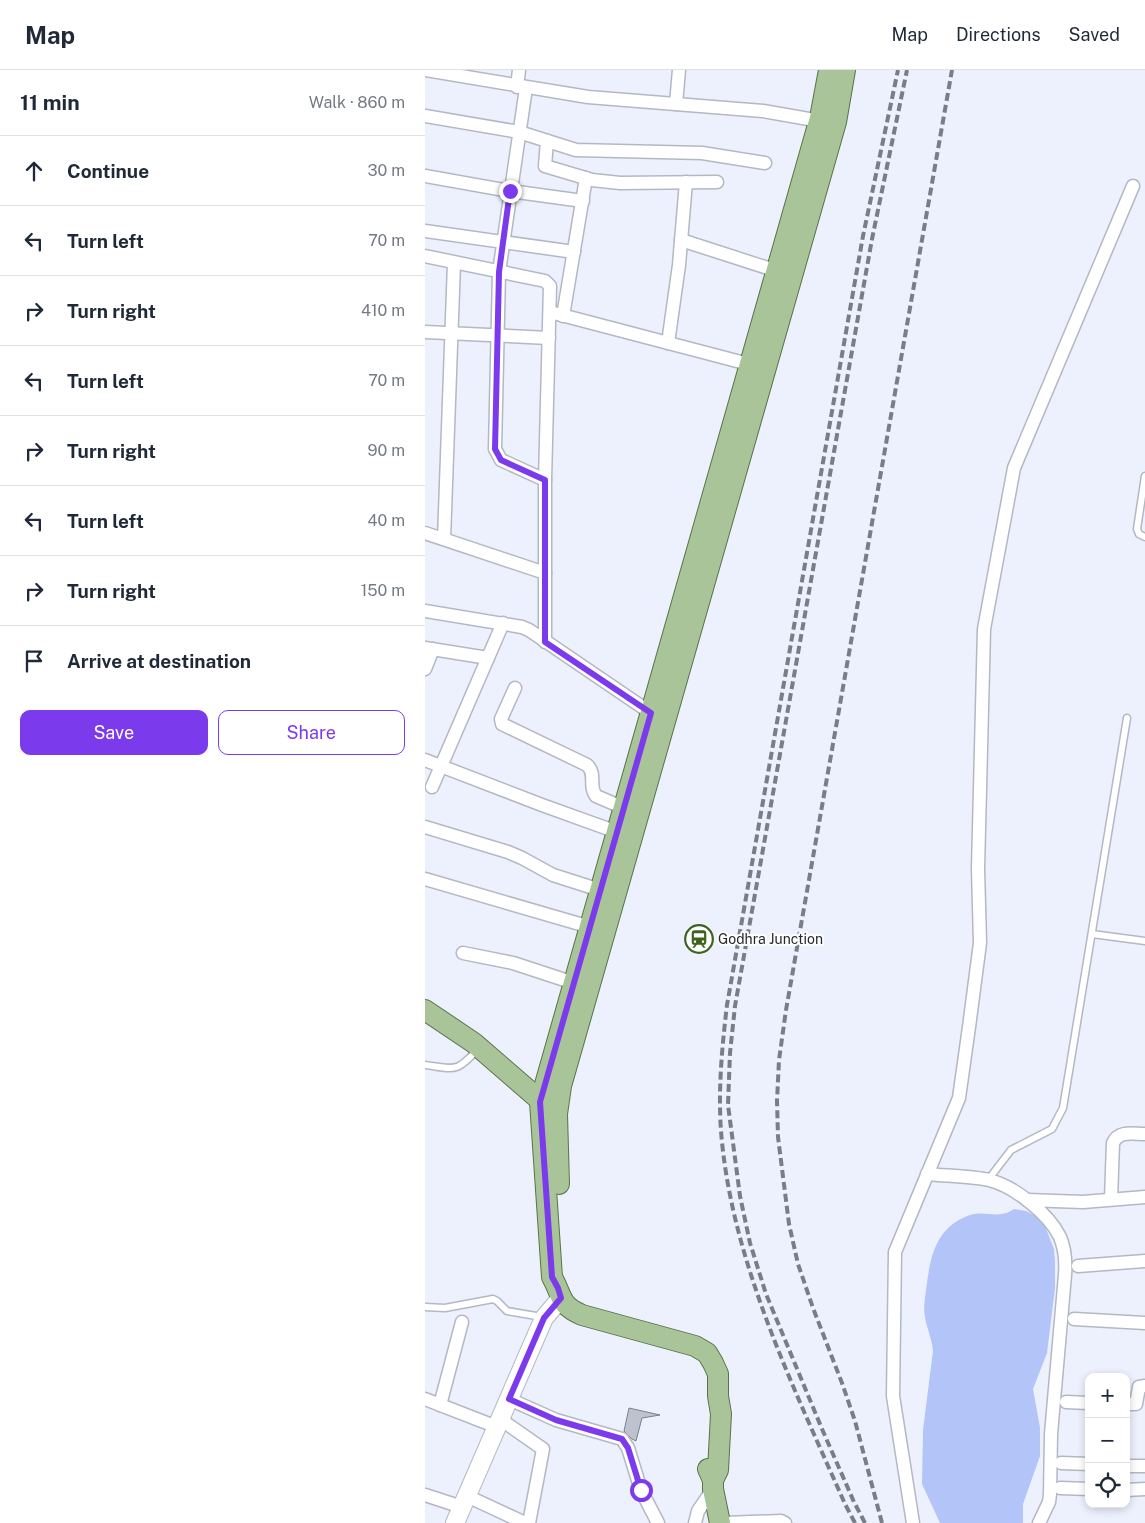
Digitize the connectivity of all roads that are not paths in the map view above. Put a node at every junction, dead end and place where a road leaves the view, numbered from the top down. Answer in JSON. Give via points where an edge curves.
{"nodes":[{"id":1,"x":425,"y":70,"type":"edge"},
{"id":2,"x":519,"y":70,"type":"edge"},
{"id":3,"x":679,"y":70,"type":"edge"},
{"id":4,"x":829,"y":70,"type":"edge"},
{"id":5,"x":845,"y":70,"type":"edge"},
{"id":6,"x":522,"y":88,"type":"junction"},
{"id":7,"x":676,"y":104,"type":"junction"},
{"id":8,"x":425,"y":116,"type":"edge"},
{"id":9,"x":819,"y":121,"type":"junction"},
{"id":10,"x":519,"y":132,"type":"junction"},
{"id":11,"x":547,"y":141,"type":"junction"},
{"id":12,"x":765,"y":163,"type":"dead end"},
{"id":13,"x":425,"y":176,"type":"edge"},
{"id":14,"x":587,"y":178,"type":"junction"},
{"id":15,"x":686,"y":182,"type":"junction"},
{"id":16,"x":717,"y":182,"type":"dead end"},
{"id":17,"x":1133,"y":186,"type":"dead end"},
{"id":18,"x":510,"y":191,"type":"junction"},
{"id":19,"x":583,"y":201,"type":"junction"},
{"id":20,"x":425,"y":231,"type":"edge"},
{"id":21,"x":681,"y":240,"type":"junction"},
{"id":22,"x":503,"y":242,"type":"junction"},
{"id":23,"x":574,"y":252,"type":"junction"},
{"id":24,"x":425,"y":256,"type":"edge"},
{"id":25,"x":454,"y":262,"type":"junction"},
{"id":26,"x":777,"y":271,"type":"junction"},
{"id":27,"x":499,"y":272,"type":"junction"},
{"id":28,"x":550,"y":312,"type":"junction"},
{"id":29,"x":563,"y":316,"type":"junction"},
{"id":30,"x":425,"y":332,"type":"edge"},
{"id":31,"x":453,"y":334,"type":"junction"},
{"id":32,"x":497,"y":336,"type":"junction"},
{"id":33,"x":549,"y":338,"type":"junction"},
{"id":34,"x":668,"y":343,"type":"junction"},
{"id":35,"x":758,"y":367,"type":"junction"},
{"id":36,"x":1145,"y":476,"type":"edge"},
{"id":37,"x":545,"y":480,"type":"junction"},
{"id":38,"x":425,"y":533,"type":"edge"},
{"id":39,"x":1145,"y":537,"type":"edge"},
{"id":40,"x":444,"y":539,"type":"junction"},
{"id":41,"x":545,"y":573,"type":"junction"},
{"id":42,"x":425,"y":611,"type":"edge"},
{"id":43,"x":503,"y":624,"type":"junction"},
{"id":44,"x":545,"y":642,"type":"junction"},
{"id":45,"x":429,"y":649,"type":"edge"},
{"id":46,"x":488,"y":658,"type":"junction"},
{"id":47,"x":425,"y":669,"type":"edge"},
{"id":48,"x":515,"y":688,"type":"dead end"},
{"id":49,"x":659,"y":715,"type":"junction"},
{"id":50,"x":1127,"y":718,"type":"dead end"},
{"id":51,"x":425,"y":760,"type":"edge"},
{"id":52,"x":442,"y":765,"type":"junction"},
{"id":53,"x":432,"y":788,"type":"dead end"},
{"id":54,"x":624,"y":808,"type":"junction"},
{"id":55,"x":425,"y":826,"type":"edge"},
{"id":56,"x":617,"y":832,"type":"junction"},
{"id":57,"x":425,"y":879,"type":"edge"},
{"id":58,"x":600,"y":890,"type":"junction"},
{"id":59,"x":590,"y":927,"type":"junction"},
{"id":60,"x":1091,"y":934,"type":"junction"},
{"id":61,"x":1145,"y":941,"type":"edge"},
{"id":62,"x":463,"y":954,"type":"dead end"},
{"id":63,"x":574,"y":983,"type":"junction"},
{"id":64,"x":425,"y":1010,"type":"edge"},
{"id":65,"x":479,"y":1048,"type":"junction"},
{"id":66,"x":425,"y":1065,"type":"edge"},
{"id":67,"x":504,"y":1070,"type":"junction"},
{"id":68,"x":554,"y":1082,"type":"junction"},
{"id":69,"x":540,"y":1102,"type":"junction"},
{"id":70,"x":557,"y":1114,"type":"junction"},
{"id":71,"x":1145,"y":1134,"type":"edge"},
{"id":72,"x":927,"y":1174,"type":"junction"},
{"id":73,"x":988,"y":1180,"type":"junction"},
{"id":74,"x":1145,"y":1197,"type":"edge"},
{"id":75,"x":1027,"y":1200,"type":"junction"},
{"id":76,"x":1111,"y":1200,"type":"junction"},
{"id":77,"x":1145,"y":1261,"type":"edge"},
{"id":78,"x":1078,"y":1266,"type":"dead end"},
{"id":79,"x":560,"y":1293,"type":"junction"},
{"id":80,"x":425,"y":1307,"type":"edge"},
{"id":81,"x":544,"y":1318,"type":"junction"},
{"id":82,"x":1074,"y":1318,"type":"dead end"},
{"id":83,"x":462,"y":1322,"type":"dead end"},
{"id":84,"x":1145,"y":1323,"type":"edge"},
{"id":85,"x":1145,"y":1386,"type":"edge"},
{"id":86,"x":425,"y":1399,"type":"edge"},
{"id":87,"x":509,"y":1399,"type":"junction"},
{"id":88,"x":1066,"y":1402,"type":"dead end"},
{"id":89,"x":1085,"y":1403,"type":"edge"},
{"id":90,"x":1130,"y":1404,"type":"edge"},
{"id":91,"x":440,"y":1405,"type":"junction"},
{"id":92,"x":499,"y":1423,"type":"junction"},
{"id":93,"x":1061,"y":1463,"type":"dead end"},
{"id":94,"x":1085,"y":1464,"type":"edge"},
{"id":95,"x":1130,"y":1466,"type":"edge"},
{"id":96,"x":1145,"y":1466,"type":"edge"},
{"id":97,"x":713,"y":1485,"type":"junction"},
{"id":98,"x":1060,"y":1488,"type":"dead end"},
{"id":99,"x":1085,"y":1489,"type":"edge"},
{"id":100,"x":1145,"y":1489,"type":"edge"},
{"id":101,"x":1130,"y":1490,"type":"edge"},
{"id":102,"x":425,"y":1495,"type":"edge"},
{"id":103,"x":461,"y":1509,"type":"edge"},
{"id":104,"x":525,"y":1523,"type":"edge"},
{"id":105,"x":529,"y":1523,"type":"edge"},
{"id":106,"x":658,"y":1523,"type":"edge"},
{"id":107,"x":695,"y":1523,"type":"edge"},
{"id":108,"x":720,"y":1523,"type":"edge"},
{"id":109,"x":724,"y":1523,"type":"edge"},
{"id":110,"x":785,"y":1523,"type":"edge"},
{"id":111,"x":913,"y":1523,"type":"edge"},
{"id":112,"x":1039,"y":1523,"type":"edge"}],
"edges":[{"from":1,"to":6,"type":"street"},
{"from":2,"to":6,"type":"street"},
{"from":3,"to":7,"type":"street"},
{"from":4,"to":9,"type":"main road"},
{"from":5,"to":35,"type":"main road","via":[[836,122]]},
{"from":6,"to":7,"type":"street","via":[[588,98]]},
{"from":6,"to":10,"type":"street"},
{"from":7,"to":9,"type":"street","via":[[763,111]]},
{"from":8,"to":10,"type":"street"},
{"from":9,"to":26,"type":"main road"},
{"from":10,"to":11,"type":"street"},
{"from":10,"to":18,"type":"street"},
{"from":11,"to":12,"type":"street","via":[[577,150],[702,153]]},
{"from":11,"to":14,"type":"street","via":[[545,166]]},
{"from":13,"to":18,"type":"street"},
{"from":14,"to":15,"type":"street","via":[[621,183]]},
{"from":14,"to":19,"type":"street"},
{"from":15,"to":16,"type":"street"},
{"from":15,"to":21,"type":"street"},
{"from":17,"to":72,"type":"street","via":[[1014,468],[984,629],[978,869],[980,943],[959,1098]]},
{"from":18,"to":19,"type":"street"},
{"from":18,"to":22,"type":"street"},
{"from":19,"to":23,"type":"street"},
{"from":20,"to":22,"type":"street"},
{"from":21,"to":26,"type":"street"},
{"from":21,"to":34,"type":"street"},
{"from":22,"to":23,"type":"street"},
{"from":22,"to":27,"type":"street"},
{"from":23,"to":29,"type":"street"},
{"from":24,"to":25,"type":"street"},
{"from":25,"to":27,"type":"street"},
{"from":25,"to":31,"type":"street"},
{"from":26,"to":35,"type":"main road"},
{"from":27,"to":28,"type":"street","via":[[548,283]]},
{"from":27,"to":32,"type":"street"},
{"from":28,"to":29,"type":"street"},
{"from":28,"to":33,"type":"street"},
{"from":29,"to":34,"type":"street"},
{"from":30,"to":31,"type":"street"},
{"from":31,"to":32,"type":"street"},
{"from":31,"to":40,"type":"street"},
{"from":32,"to":33,"type":"street"},
{"from":32,"to":37,"type":"street","via":[[495,449],[501,460]]},
{"from":33,"to":37,"type":"street"},
{"from":34,"to":35,"type":"street"},
{"from":35,"to":49,"type":"main road"},
{"from":36,"to":39,"type":"lane","via":[[1137,529]]},
{"from":37,"to":41,"type":"street"},
{"from":38,"to":40,"type":"street"},
{"from":40,"to":41,"type":"street"},
{"from":41,"to":44,"type":"street"},
{"from":42,"to":43,"type":"street"},
{"from":43,"to":44,"type":"street","via":[[522,627]]},
{"from":43,"to":46,"type":"street"},
{"from":44,"to":49,"type":"street"},
{"from":45,"to":46,"type":"street"},
{"from":45,"to":47,"type":"street"},
{"from":46,"to":52,"type":"street"},
{"from":48,"to":54,"type":"street","via":[[501,719],[502,724],[587,765],[593,773],[593,794]]},
{"from":49,"to":54,"type":"main road"},
{"from":49,"to":68,"type":"main road"},
{"from":50,"to":60,"type":"lane"},
{"from":51,"to":52,"type":"street"},
{"from":52,"to":53,"type":"street"},
{"from":52,"to":56,"type":"street"},
{"from":54,"to":56,"type":"main road"},
{"from":55,"to":58,"type":"street","via":[[522,858],[546,872]]},
{"from":56,"to":58,"type":"main road"},
{"from":57,"to":59,"type":"street"},
{"from":58,"to":59,"type":"main road"},
{"from":59,"to":63,"type":"main road"},
{"from":60,"to":61,"type":"lane"},
{"from":60,"to":73,"type":"lane","via":[[1063,1108],[1058,1120],[1035,1139],[1011,1150]]},
{"from":62,"to":63,"type":"street","via":[[513,963]]},
{"from":63,"to":68,"type":"main road"},
{"from":64,"to":65,"type":"main road"},
{"from":65,"to":66,"type":"lane","via":[[460,1067]]},
{"from":65,"to":67,"type":"main road"},
{"from":67,"to":68,"type":"main road"},
{"from":67,"to":69,"type":"main road"},
{"from":68,"to":69,"type":"main road"},
{"from":68,"to":70,"type":"main road"},
{"from":69,"to":70,"type":"main road"},
{"from":69,"to":79,"type":"main road","via":[[552,1277]]},
{"from":70,"to":79,"type":"main road"},
{"from":71,"to":76,"type":"street","via":[[1122,1134],[1115,1139]]},
{"from":72,"to":73,"type":"street"},
{"from":72,"to":111,"type":"street","via":[[895,1252],[893,1396]]},
{"from":73,"to":75,"type":"street"},
{"from":74,"to":76,"type":"street"},
{"from":75,"to":76,"type":"street"},
{"from":75,"to":112,"type":"street","via":[[1059,1236],[1066,1264],[1051,1434],[1050,1494]]},
{"from":77,"to":78,"type":"street"},
{"from":79,"to":81,"type":"street"},
{"from":79,"to":97,"type":"main road","via":[[569,1309],[582,1315],[695,1346],[707,1353],[718,1374],[721,1414],[718,1470]]},
{"from":80,"to":81,"type":"lane","via":[[445,1308],[493,1299],[507,1311]]},
{"from":81,"to":87,"type":"street"},
{"from":82,"to":84,"type":"street"},
{"from":83,"to":91,"type":"street"},
{"from":85,"to":90,"type":"street","via":[[1139,1388],[1136,1404]]},
{"from":86,"to":91,"type":"street"},
{"from":87,"to":92,"type":"street"},
{"from":87,"to":106,"type":"street","via":[[556,1420],[622,1439],[641,1490]]},
{"from":88,"to":89,"type":"street"},
{"from":91,"to":92,"type":"street"},
{"from":92,"to":103,"type":"street"},
{"from":92,"to":105,"type":"street","via":[[543,1449]]},
{"from":93,"to":94,"type":"street"},
{"from":95,"to":96,"type":"street"},
{"from":97,"to":107,"type":"street"},
{"from":97,"to":108,"type":"main road"},
{"from":98,"to":99,"type":"street"},
{"from":100,"to":101,"type":"street"},
{"from":102,"to":103,"type":"street"},
{"from":103,"to":104,"type":"street"},
{"from":109,"to":110,"type":"street"}]}
